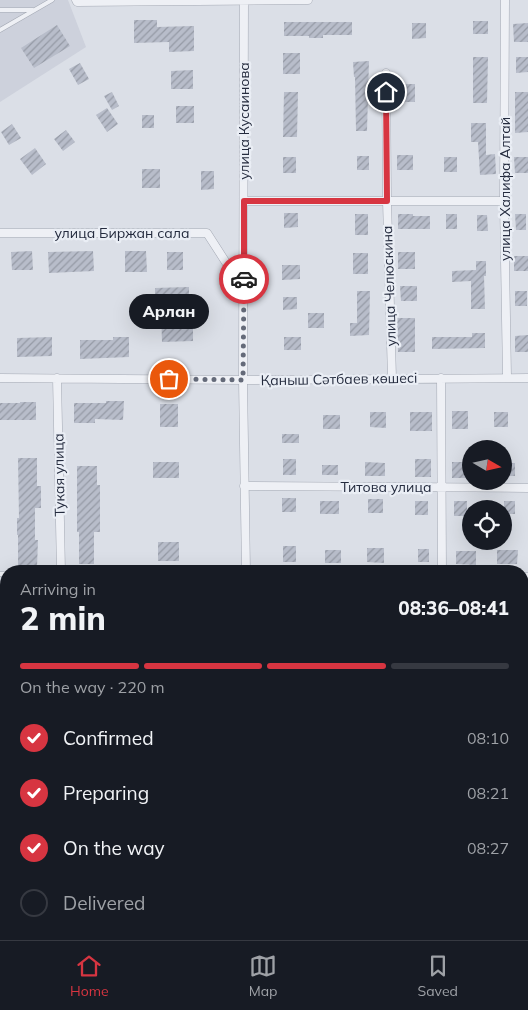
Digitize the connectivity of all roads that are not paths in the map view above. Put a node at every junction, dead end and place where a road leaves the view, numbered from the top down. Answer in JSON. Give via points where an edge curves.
{"nodes":[{"id":1,"x":52,"y":0,"type":"edge"},
{"id":2,"x":165,"y":0,"type":"edge"},
{"id":3,"x":244,"y":0,"type":"edge"},
{"id":4,"x":308,"y":0,"type":"edge"},
{"id":5,"x":504,"y":0,"type":"edge"},
{"id":6,"x":76,"y":1,"type":"edge"},
{"id":7,"x":0,"y":10,"type":"edge"},
{"id":8,"x":35,"y":10,"type":"junction"},
{"id":9,"x":0,"y":30,"type":"edge"},
{"id":10,"x":386,"y":73,"type":"dead end"},
{"id":11,"x":244,"y":201,"type":"junction"},
{"id":12,"x":387,"y":201,"type":"junction"},
{"id":13,"x":504,"y":201,"type":"junction"},
{"id":14,"x":0,"y":233,"type":"edge"},
{"id":15,"x":244,"y":290,"type":"junction"},
{"id":16,"x":506,"y":377,"type":"junction"},
{"id":17,"x":0,"y":378,"type":"edge"},
{"id":18,"x":57,"y":378,"type":"junction"},
{"id":19,"x":392,"y":378,"type":"junction"},
{"id":20,"x":441,"y":378,"type":"junction"},
{"id":21,"x":528,"y":378,"type":"edge"},
{"id":22,"x":243,"y":380,"type":"junction"},
{"id":23,"x":244,"y":486,"type":"junction"},
{"id":24,"x":442,"y":488,"type":"junction"},
{"id":25,"x":528,"y":488,"type":"edge"},
{"id":26,"x":60,"y":565,"type":"edge"},
{"id":27,"x":246,"y":565,"type":"edge"},
{"id":28,"x":442,"y":565,"type":"edge"}],
"edges":[{"from":1,"to":8,"type":"lane"},
{"from":2,"to":3,"type":"street"},
{"from":2,"to":6,"type":"street"},
{"from":3,"to":4,"type":"street"},
{"from":3,"to":11,"type":"street","name":"улица Кусаинова"},
{"from":5,"to":13,"type":"street","name":"улица Халифа Алтай"},
{"from":7,"to":8,"type":"lane"},
{"from":8,"to":9,"type":"lane"},
{"from":10,"to":12,"type":"street","name":"улица Челюскина"},
{"from":11,"to":12,"type":"street"},
{"from":11,"to":15,"type":"street","name":"улица Кусаинова"},
{"from":12,"to":13,"type":"street"},
{"from":12,"to":19,"type":"street","name":"улица Челюскина"},
{"from":13,"to":16,"type":"street","name":"улица Халифа Алтай"},
{"from":14,"to":15,"type":"street","name":"улица Биржан сала","via":[[207,233]]},
{"from":15,"to":22,"type":"street","name":"улица Кусаинова"},
{"from":16,"to":20,"type":"street","name":"Қаныш Сәтбаев көшесі"},
{"from":16,"to":21,"type":"street","name":"Қаныш Сәтбаев көшесі"},
{"from":17,"to":18,"type":"street","name":"Қаныш Сәтбаев көшесі"},
{"from":18,"to":22,"type":"street","name":"Қаныш Сәтбаев көшесі"},
{"from":18,"to":26,"type":"street","name":"Тукая улица"},
{"from":19,"to":20,"type":"street","name":"Қаныш Сәтбаев көшесі"},
{"from":19,"to":22,"type":"street","name":"Қаныш Сәтбаев көшесі"},
{"from":20,"to":24,"type":"street"},
{"from":22,"to":23,"type":"street","name":"улица Кусаинова"},
{"from":23,"to":24,"type":"street","name":"Титова улица"},
{"from":23,"to":27,"type":"street","name":"улица Кусаинова"},
{"from":24,"to":25,"type":"street","name":"Титова улица"},
{"from":24,"to":28,"type":"street"}]}
